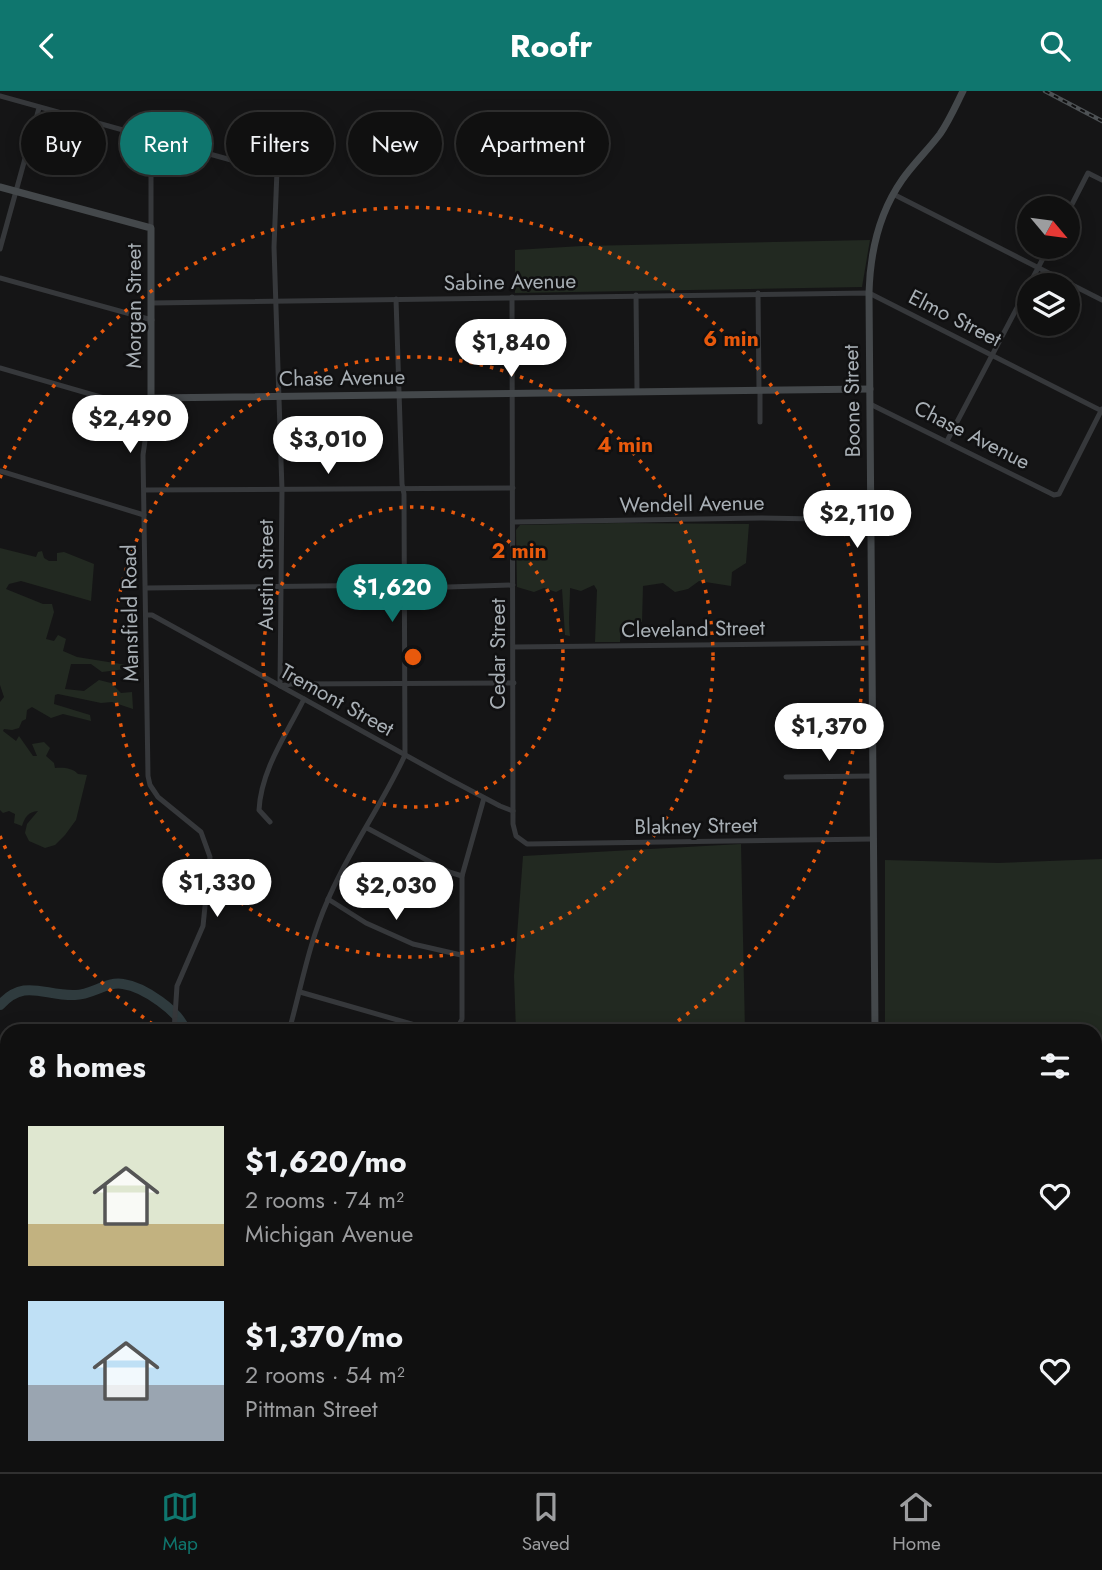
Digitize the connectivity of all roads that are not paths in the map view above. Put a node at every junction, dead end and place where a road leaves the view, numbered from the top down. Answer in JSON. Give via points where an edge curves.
{"nodes":[{"id":1,"x":963,"y":91,"type":"edge"},
{"id":2,"x":0,"y":96,"type":"edge"},
{"id":3,"x":38,"y":108,"type":"junction"},
{"id":4,"x":120,"y":130,"type":"edge"},
{"id":5,"x":212,"y":154,"type":"edge"},
{"id":6,"x":152,"y":175,"type":"edge"},
{"id":7,"x":1102,"y":180,"type":"edge"},
{"id":8,"x":0,"y":187,"type":"edge"},
{"id":9,"x":16,"y":192,"type":"junction"},
{"id":10,"x":893,"y":194,"type":"junction"},
{"id":11,"x":1076,"y":196,"type":"edge"},
{"id":12,"x":151,"y":228,"type":"junction"},
{"id":13,"x":0,"y":249,"type":"edge"},
{"id":14,"x":1043,"y":259,"type":"edge"},
{"id":15,"x":1038,"y":268,"type":"junction"},
{"id":16,"x":1035,"y":273,"type":"edge"},
{"id":17,"x":0,"y":278,"type":"edge"},
{"id":18,"x":758,"y":293,"type":"junction"},
{"id":19,"x":869,"y":293,"type":"junction"},
{"id":20,"x":636,"y":295,"type":"junction"},
{"id":21,"x":512,"y":297,"type":"junction"},
{"id":22,"x":396,"y":299,"type":"junction"},
{"id":23,"x":1102,"y":300,"type":"edge"},
{"id":24,"x":276,"y":301,"type":"junction"},
{"id":25,"x":152,"y":303,"type":"junction"},
{"id":26,"x":1017,"y":308,"type":"edge"},
{"id":27,"x":152,"y":320,"type":"junction"},
{"id":28,"x":992,"y":355,"type":"junction"},
{"id":29,"x":0,"y":368,"type":"edge"},
{"id":30,"x":870,"y":389,"type":"junction"},
{"id":31,"x":759,"y":390,"type":"junction"},
{"id":32,"x":637,"y":392,"type":"junction"},
{"id":33,"x":512,"y":393,"type":"junction"},
{"id":34,"x":399,"y":394,"type":"junction"},
{"id":35,"x":280,"y":397,"type":"junction"},
{"id":36,"x":151,"y":398,"type":"junction"},
{"id":37,"x":870,"y":404,"type":"junction"},
{"id":38,"x":1102,"y":410,"type":"edge"},
{"id":39,"x":149,"y":411,"type":"junction"},
{"id":40,"x":760,"y":422,"type":"dead end"},
{"id":41,"x":947,"y":441,"type":"junction"},
{"id":42,"x":0,"y":471,"type":"edge"},
{"id":43,"x":513,"y":488,"type":"junction"},
{"id":44,"x":403,"y":489,"type":"junction"},
{"id":45,"x":144,"y":490,"type":"junction"},
{"id":46,"x":282,"y":490,"type":"junction"},
{"id":47,"x":144,"y":515,"type":"junction"},
{"id":48,"x":871,"y":520,"type":"junction"},
{"id":49,"x":513,"y":522,"type":"junction"},
{"id":50,"x":405,"y":585,"type":"junction"},
{"id":51,"x":513,"y":585,"type":"junction"},
{"id":52,"x":282,"y":587,"type":"junction"},
{"id":53,"x":146,"y":588,"type":"junction"},
{"id":54,"x":147,"y":615,"type":"junction"},
{"id":55,"x":872,"y":643,"type":"junction"},
{"id":56,"x":514,"y":647,"type":"junction"},
{"id":57,"x":405,"y":683,"type":"junction"},
{"id":58,"x":514,"y":683,"type":"junction"},
{"id":59,"x":280,"y":686,"type":"junction"},
{"id":60,"x":304,"y":699,"type":"junction"},
{"id":61,"x":405,"y":755,"type":"junction"},
{"id":62,"x":873,"y":776,"type":"junction"},
{"id":63,"x":786,"y":777,"type":"dead end"},
{"id":64,"x":484,"y":798,"type":"junction"},
{"id":65,"x":513,"y":811,"type":"junction"},
{"id":66,"x":270,"y":822,"type":"dead end"},
{"id":67,"x":367,"y":828,"type":"junction"},
{"id":68,"x":874,"y":839,"type":"junction"},
{"id":69,"x":519,"y":841,"type":"joint"},
{"id":70,"x":462,"y":876,"type":"junction"},
{"id":71,"x":328,"y":899,"type":"junction"},
{"id":72,"x":461,"y":955,"type":"junction"},
{"id":73,"x":300,"y":992,"type":"junction"},
{"id":74,"x":174,"y":1024,"type":"edge"},
{"id":75,"x":291,"y":1024,"type":"edge"},
{"id":76,"x":412,"y":1024,"type":"edge"},
{"id":77,"x":460,"y":1024,"type":"edge"},
{"id":78,"x":875,"y":1024,"type":"edge"}],
"edges":[{"from":1,"to":10,"type":"street","name":"Boone Street","via":[[940,134]]},
{"from":2,"to":3,"type":"street"},
{"from":3,"to":4,"type":"street"},
{"from":3,"to":9,"type":"street"},
{"from":5,"to":24,"type":"street","name":"Austin Street","via":[[277,170]]},
{"from":6,"to":12,"type":"street","name":"Morgan Street"},
{"from":7,"to":11,"type":"street","via":[[1088,173]]},
{"from":8,"to":9,"type":"street"},
{"from":9,"to":12,"type":"street"},
{"from":9,"to":13,"type":"street"},
{"from":10,"to":15,"type":"street"},
{"from":10,"to":19,"type":"street","name":"Boone Street","via":[[874,245]]},
{"from":12,"to":25,"type":"street","name":"Morgan Street"},
{"from":14,"to":15,"type":"street"},
{"from":15,"to":16,"type":"street"},
{"from":15,"to":23,"type":"street"},
{"from":17,"to":27,"type":"street"},
{"from":18,"to":19,"type":"street","name":"Sabine Avenue"},
{"from":18,"to":20,"type":"street","name":"Sabine Avenue"},
{"from":18,"to":31,"type":"street"},
{"from":19,"to":28,"type":"street","name":"Elmo Street"},
{"from":19,"to":30,"type":"street","name":"Boone Street"},
{"from":20,"to":21,"type":"street","name":"Sabine Avenue"},
{"from":20,"to":32,"type":"street"},
{"from":21,"to":22,"type":"street","name":"Sabine Avenue"},
{"from":21,"to":33,"type":"street","name":"Cedar Street"},
{"from":22,"to":24,"type":"street","name":"Sabine Avenue"},
{"from":22,"to":34,"type":"street"},
{"from":24,"to":25,"type":"street","name":"Sabine Avenue"},
{"from":24,"to":35,"type":"street","name":"Austin Street"},
{"from":25,"to":27,"type":"street","name":"Morgan Street"},
{"from":26,"to":28,"type":"street"},
{"from":27,"to":36,"type":"street","name":"Morgan Street"},
{"from":28,"to":38,"type":"street","name":"Elmo Street"},
{"from":28,"to":41,"type":"street"},
{"from":29,"to":39,"type":"street"},
{"from":30,"to":31,"type":"street","name":"Chase Avenue"},
{"from":30,"to":37,"type":"street","name":"Boone Street"},
{"from":31,"to":32,"type":"street","name":"Chase Avenue"},
{"from":31,"to":40,"type":"street"},
{"from":32,"to":33,"type":"street","name":"Chase Avenue"},
{"from":33,"to":34,"type":"street","name":"Chase Avenue"},
{"from":33,"to":43,"type":"street","name":"Cedar Street"},
{"from":34,"to":35,"type":"street","name":"Chase Avenue"},
{"from":34,"to":44,"type":"street"},
{"from":35,"to":36,"type":"street","name":"Chase Avenue"},
{"from":35,"to":46,"type":"street","name":"Austin Street"},
{"from":36,"to":39,"type":"street","name":"Morgan Street"},
{"from":37,"to":41,"type":"street","name":"Chase Avenue"},
{"from":37,"to":48,"type":"street","name":"Boone Street"},
{"from":38,"to":41,"type":"street","name":"Chase Avenue","via":[[1059,494],[1047,493]]},
{"from":39,"to":45,"type":"street","name":"Morgan Street"},
{"from":42,"to":47,"type":"street","name":"Mansfield Road"},
{"from":43,"to":44,"type":"street"},
{"from":43,"to":49,"type":"street","name":"Cedar Street"},
{"from":44,"to":46,"type":"street"},
{"from":44,"to":50,"type":"street"},
{"from":45,"to":46,"type":"street"},
{"from":45,"to":47,"type":"street","name":"Morgan Street"},
{"from":46,"to":52,"type":"street","name":"Austin Street"},
{"from":47,"to":53,"type":"street","name":"Mansfield Road"},
{"from":48,"to":49,"type":"street","name":"Wendell Avenue"},
{"from":48,"to":55,"type":"street","name":"Boone Street"},
{"from":49,"to":51,"type":"street","name":"Cedar Street"},
{"from":50,"to":51,"type":"street"},
{"from":50,"to":52,"type":"street"},
{"from":50,"to":57,"type":"street"},
{"from":51,"to":56,"type":"street","name":"Cedar Street"},
{"from":52,"to":53,"type":"street"},
{"from":52,"to":59,"type":"street","name":"Austin Street"},
{"from":53,"to":54,"type":"street","name":"Mansfield Road"},
{"from":54,"to":59,"type":"street","name":"Tremont Street"},
{"from":54,"to":74,"type":"street","name":"Mansfield Road","via":[[149,781],[158,797],[204,836],[210,864],[204,918],[179,979]]},
{"from":55,"to":56,"type":"street","name":"Cleveland Street"},
{"from":55,"to":62,"type":"street","name":"Boone Street"},
{"from":56,"to":58,"type":"street","name":"Cedar Street"},
{"from":57,"to":58,"type":"street"},
{"from":57,"to":59,"type":"street"},
{"from":57,"to":61,"type":"street"},
{"from":58,"to":65,"type":"street","name":"Cedar Street"},
{"from":59,"to":60,"type":"street","name":"Tremont Street"},
{"from":60,"to":61,"type":"street","name":"Tremont Street"},
{"from":60,"to":66,"type":"street","via":[[260,792],[259,810]]},
{"from":61,"to":64,"type":"street","name":"Tremont Street"},
{"from":61,"to":67,"type":"street"},
{"from":62,"to":63,"type":"street"},
{"from":62,"to":68,"type":"street","name":"Boone Street"},
{"from":64,"to":65,"type":"street","name":"Tremont Street"},
{"from":64,"to":70,"type":"street"},
{"from":65,"to":69,"type":"street","name":"Cedar Street"},
{"from":67,"to":70,"type":"street"},
{"from":67,"to":71,"type":"street"},
{"from":68,"to":69,"type":"street","name":"Blakney Street"},
{"from":68,"to":78,"type":"street","name":"Boone Street"},
{"from":70,"to":72,"type":"street"},
{"from":71,"to":72,"type":"street","via":[[413,944]]},
{"from":71,"to":73,"type":"street","via":[[313,935]]},
{"from":72,"to":77,"type":"street"},
{"from":73,"to":75,"type":"street"},
{"from":73,"to":76,"type":"street"}]}
